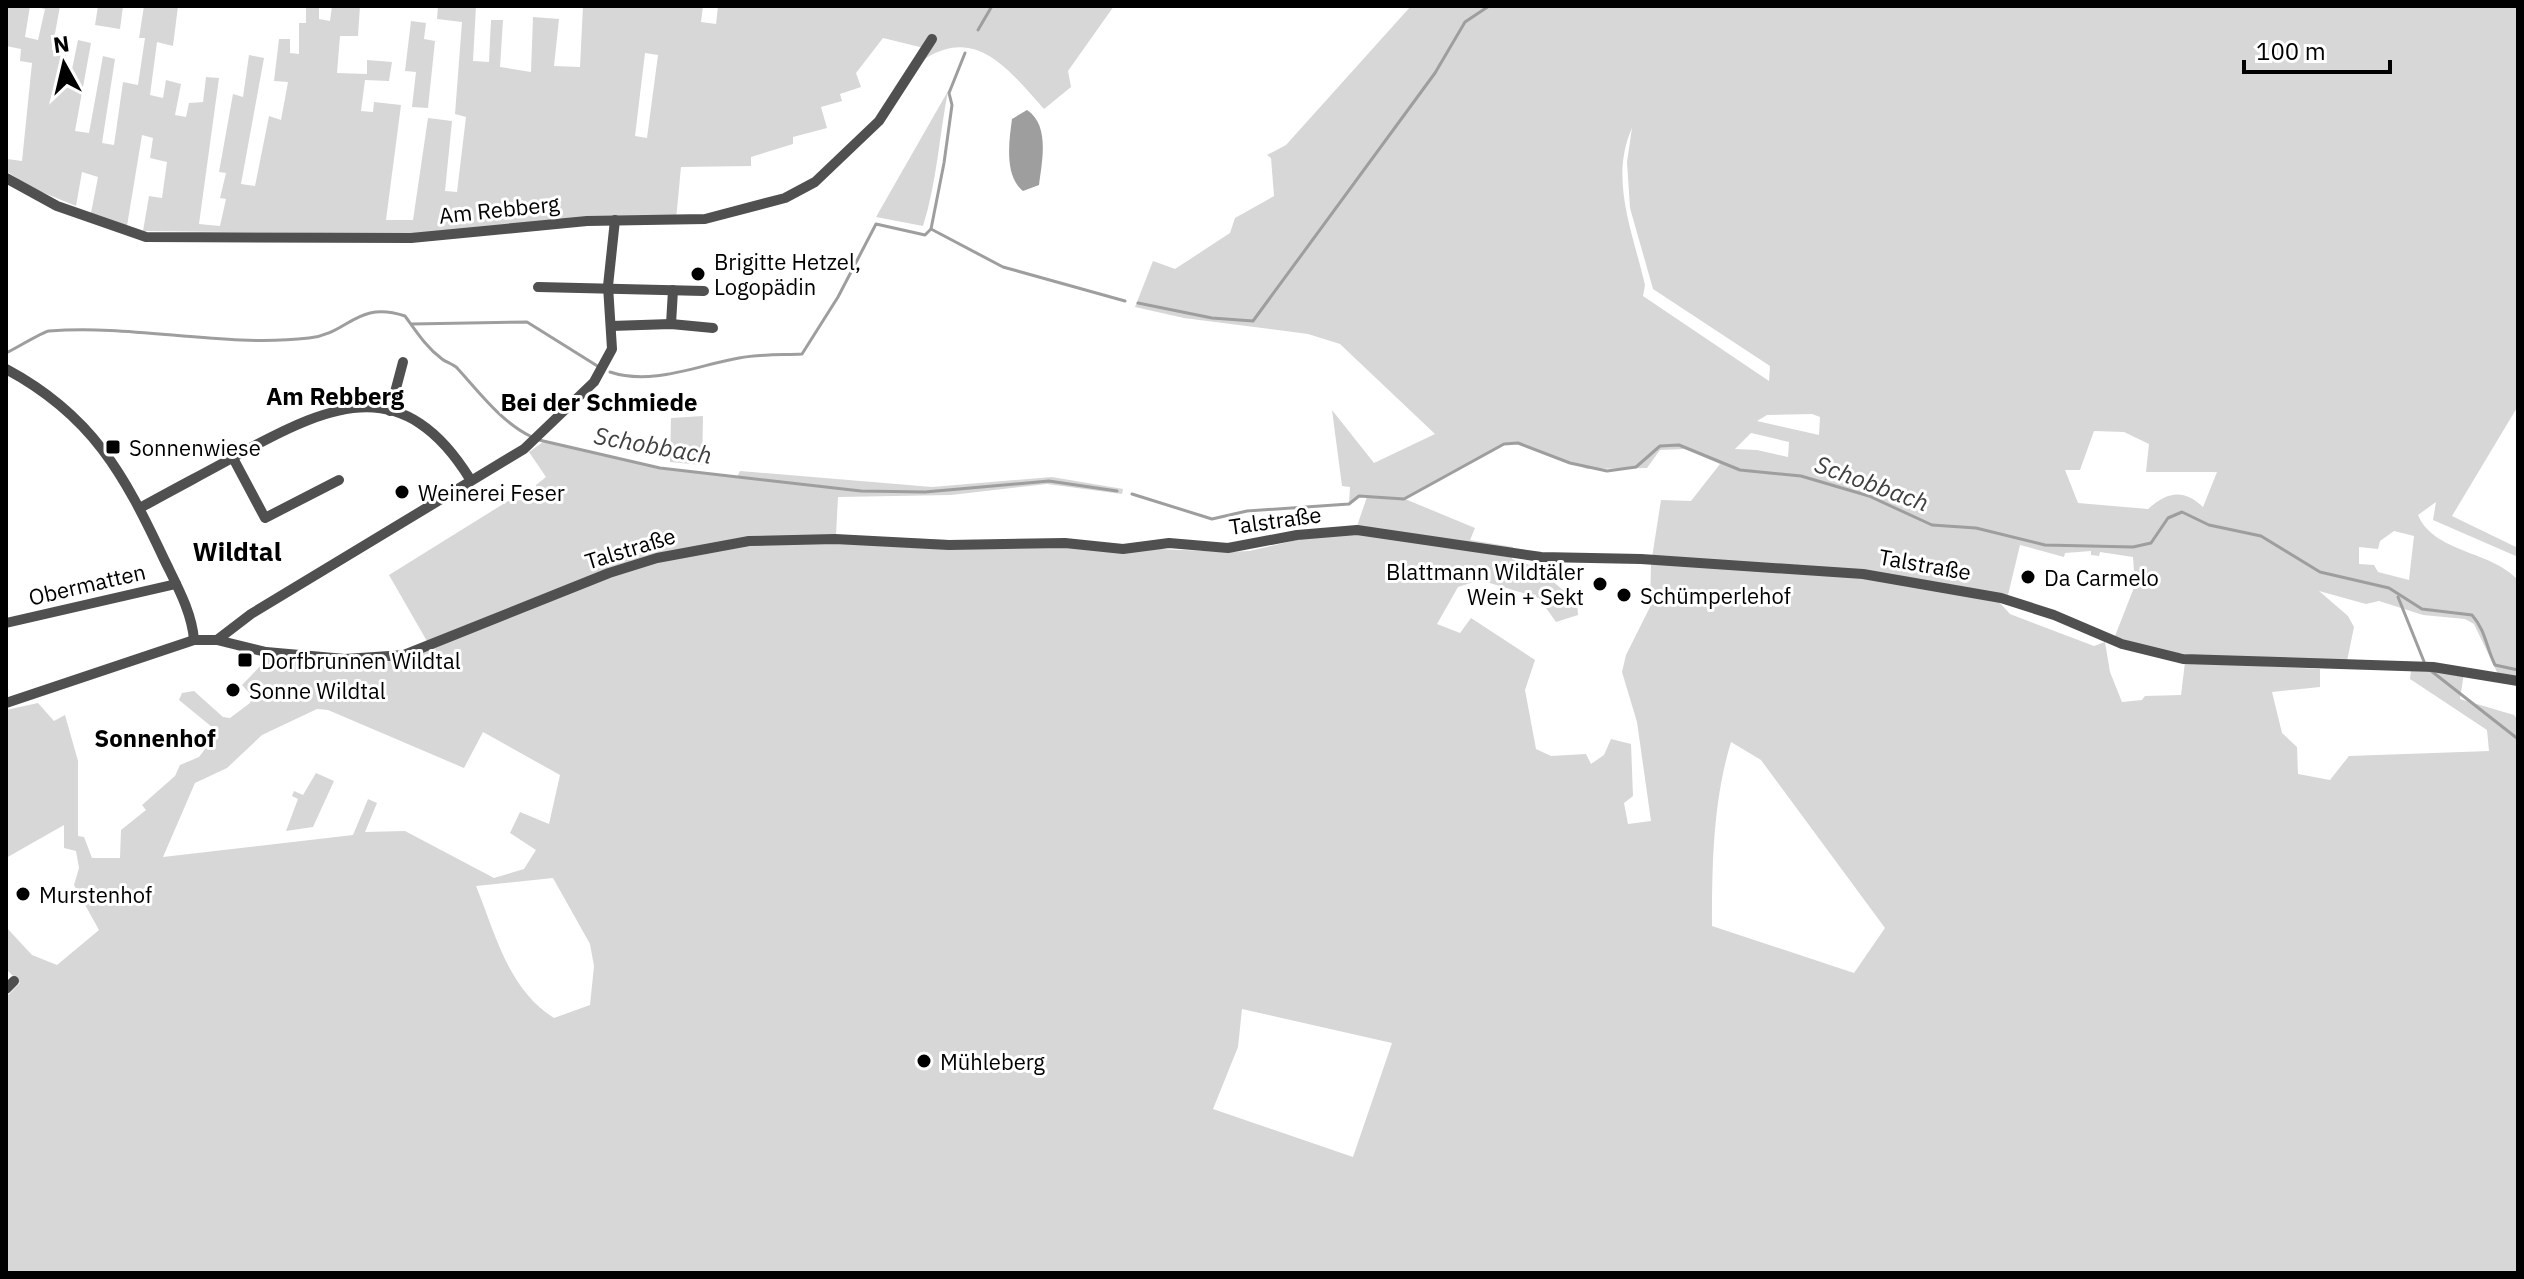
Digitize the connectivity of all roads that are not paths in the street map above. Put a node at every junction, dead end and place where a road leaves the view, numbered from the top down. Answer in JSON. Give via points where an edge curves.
{"nodes":[{"id":1,"x":932,"y":39,"type":"dead end"},
{"id":2,"x":6,"y":178,"type":"edge"},
{"id":3,"x":615,"y":220,"type":"junction"},
{"id":4,"x":608,"y":286,"type":"junction"},
{"id":5,"x":538,"y":287,"type":"dead end"},
{"id":6,"x":673,"y":290,"type":"junction"},
{"id":7,"x":704,"y":291,"type":"dead end"},
{"id":8,"x":671,"y":324,"type":"junction"},
{"id":9,"x":611,"y":326,"type":"junction"},
{"id":10,"x":713,"y":328,"type":"dead end"},
{"id":11,"x":403,"y":362,"type":"dead end"},
{"id":12,"x":6,"y":369,"type":"edge"},
{"id":13,"x":390,"y":411,"type":"junction"},
{"id":14,"x":233,"y":458,"type":"junction"},
{"id":15,"x":470,"y":479,"type":"junction"},
{"id":16,"x":339,"y":480,"type":"dead end"},
{"id":17,"x":140,"y":508,"type":"junction"},
{"id":18,"x":176,"y":584,"type":"junction"},
{"id":19,"x":6,"y":623,"type":"edge"},
{"id":20,"x":194,"y":640,"type":"junction"},
{"id":21,"x":217,"y":640,"type":"junction"},
{"id":22,"x":2518,"y":681,"type":"edge"},
{"id":23,"x":6,"y":703,"type":"edge"}],
"edges":[{"from":1,"to":3,"type":"street","name":"Am Rebberg","via":[[879,121],[815,182],[785,198],[705,219]]},
{"from":2,"to":3,"type":"street","name":"Am Rebberg","via":[[57,206],[146,237],[411,238]]},
{"from":3,"to":4,"type":"street"},
{"from":4,"to":5,"type":"street"},
{"from":4,"to":6,"type":"street"},
{"from":4,"to":9,"type":"street"},
{"from":6,"to":7,"type":"street"},
{"from":6,"to":8,"type":"street"},
{"from":8,"to":9,"type":"street"},
{"from":8,"to":10,"type":"street"},
{"from":9,"to":15,"type":"street","via":[[606,365],[541,434]]},
{"from":11,"to":13,"type":"street"},
{"from":12,"to":17,"type":"street","via":[[62,404],[105,450]]},
{"from":13,"to":14,"type":"street","via":[[375,407],[325,412]]},
{"from":13,"to":15,"type":"street","via":[[439,437]]},
{"from":14,"to":16,"type":"street","via":[[265,518]]},
{"from":14,"to":17,"type":"street"},
{"from":15,"to":21,"type":"street"},
{"from":17,"to":18,"type":"street"},
{"from":18,"to":19,"type":"street","name":"Obermatten"},
{"from":18,"to":20,"type":"street"},
{"from":20,"to":21,"type":"street","name":"Talstraße"},
{"from":20,"to":23,"type":"street","name":"Talstraße"},
{"from":21,"to":22,"type":"street","name":"Talstraße","via":[[266,652],[345,659],[404,655],[609,573],[669,555],[749,541],[1065,543],[1123,549],[1169,543],[1228,548],[1357,530],[1541,557],[1863,574],[2001,598],[2122,644],[2183,659],[2428,667]]}]}
